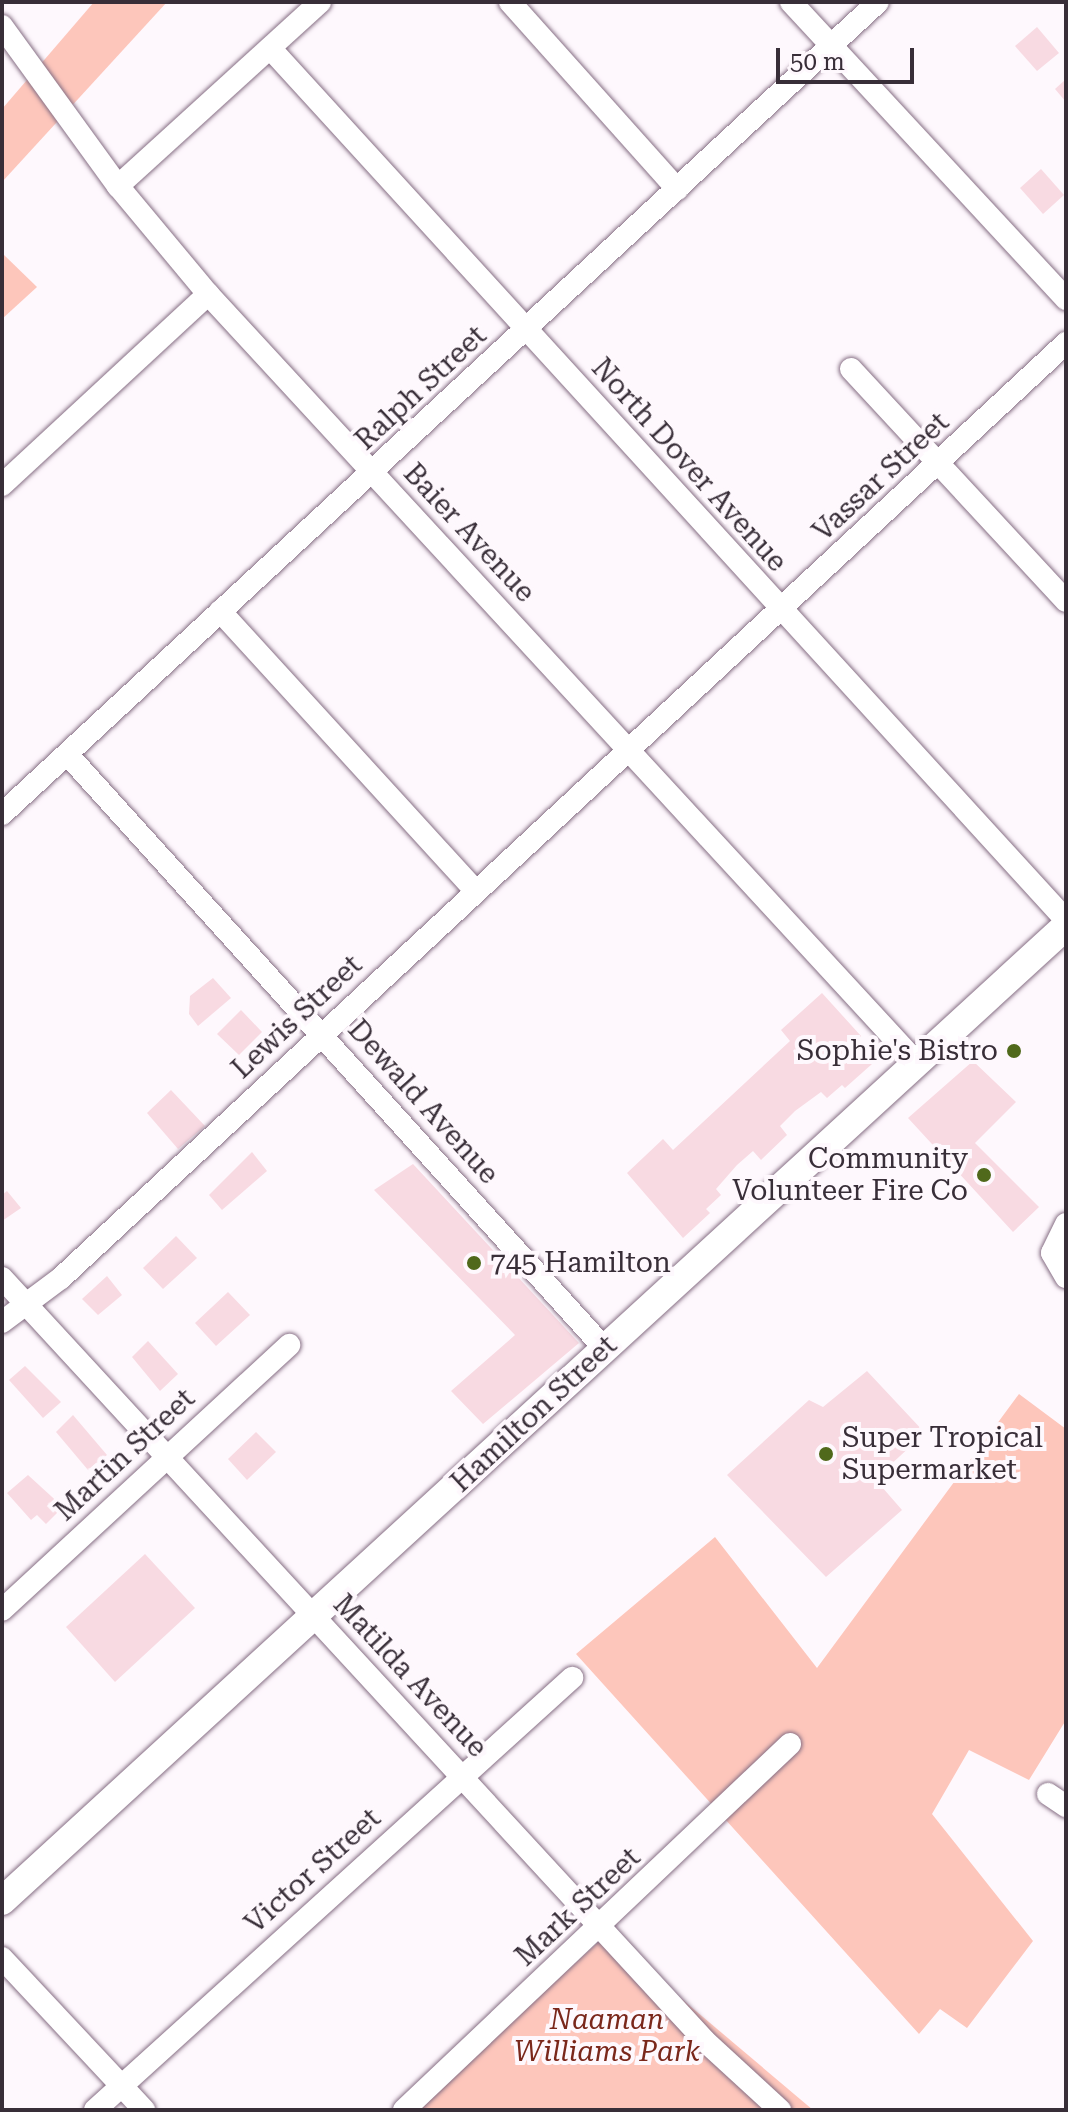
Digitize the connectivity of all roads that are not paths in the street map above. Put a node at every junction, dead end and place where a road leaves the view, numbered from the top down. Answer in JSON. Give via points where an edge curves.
{"nodes":[{"id":1,"x":320,"y":2,"type":"edge"},
{"id":2,"x":510,"y":2,"type":"edge"},
{"id":3,"x":791,"y":2,"type":"edge"},
{"id":4,"x":878,"y":2,"type":"edge"},
{"id":5,"x":2,"y":26,"type":"edge"},
{"id":6,"x":831,"y":45,"type":"junction"},
{"id":7,"x":270,"y":48,"type":"junction"},
{"id":8,"x":118,"y":186,"type":"junction"},
{"id":9,"x":677,"y":189,"type":"junction"},
{"id":10,"x":208,"y":294,"type":"junction"},
{"id":11,"x":1066,"y":299,"type":"edge"},
{"id":12,"x":527,"y":329,"type":"junction"},
{"id":13,"x":1066,"y":343,"type":"edge"},
{"id":14,"x":851,"y":369,"type":"dead end"},
{"id":15,"x":941,"y":462,"type":"junction"},
{"id":16,"x":373,"y":474,"type":"junction"},
{"id":17,"x":2,"y":485,"type":"edge"},
{"id":18,"x":1066,"y":601,"type":"edge"},
{"id":19,"x":220,"y":611,"type":"junction"},
{"id":20,"x":780,"y":612,"type":"junction"},
{"id":21,"x":629,"y":750,"type":"junction"},
{"id":22,"x":67,"y":754,"type":"junction"},
{"id":23,"x":2,"y":814,"type":"edge"},
{"id":24,"x":476,"y":891,"type":"junction"},
{"id":25,"x":1066,"y":923,"type":"edge"},
{"id":26,"x":321,"y":1035,"type":"junction"},
{"id":27,"x":915,"y":1061,"type":"junction"},
{"id":28,"x":1066,"y":1224,"type":"edge"},
{"id":29,"x":1066,"y":1277,"type":"edge"},
{"id":30,"x":2,"y":1278,"type":"edge"},
{"id":31,"x":26,"y":1304,"type":"junction"},
{"id":32,"x":2,"y":1322,"type":"edge"},
{"id":33,"x":289,"y":1345,"type":"dead end"},
{"id":34,"x":605,"y":1349,"type":"junction"},
{"id":35,"x":168,"y":1457,"type":"junction"},
{"id":36,"x":2,"y":1610,"type":"edge"},
{"id":37,"x":314,"y":1616,"type":"junction"},
{"id":38,"x":572,"y":1678,"type":"dead end"},
{"id":39,"x":790,"y":1744,"type":"dead end"},
{"id":40,"x":461,"y":1776,"type":"junction"},
{"id":41,"x":2,"y":1901,"type":"edge"},
{"id":42,"x":601,"y":1927,"type":"junction"},
{"id":43,"x":2,"y":1958,"type":"edge"},
{"id":44,"x":122,"y":2085,"type":"junction"},
{"id":45,"x":95,"y":2110,"type":"edge"},
{"id":46,"x":144,"y":2110,"type":"edge"},
{"id":47,"x":404,"y":2110,"type":"edge"},
{"id":48,"x":780,"y":2110,"type":"edge"}],
"edges":[{"from":1,"to":7,"type":"street"},
{"from":2,"to":9,"type":"street"},
{"from":3,"to":6,"type":"street"},
{"from":4,"to":6,"type":"street","name":"Ralph Street"},
{"from":5,"to":8,"type":"street","name":"Baier Avenue"},
{"from":6,"to":9,"type":"street","name":"Ralph Street"},
{"from":6,"to":11,"type":"street"},
{"from":7,"to":8,"type":"street"},
{"from":7,"to":12,"type":"street","name":"North Dover Avenue"},
{"from":8,"to":10,"type":"street","name":"Baier Avenue"},
{"from":9,"to":12,"type":"street","name":"Ralph Street"},
{"from":10,"to":16,"type":"street","name":"Baier Avenue"},
{"from":10,"to":17,"type":"street"},
{"from":12,"to":16,"type":"street","name":"Ralph Street"},
{"from":12,"to":20,"type":"street","name":"North Dover Avenue"},
{"from":13,"to":15,"type":"street","name":"Vassar Street"},
{"from":14,"to":15,"type":"street"},
{"from":15,"to":18,"type":"street"},
{"from":15,"to":20,"type":"street","name":"Vassar Street"},
{"from":16,"to":19,"type":"street","name":"Ralph Street"},
{"from":16,"to":21,"type":"street","name":"Baier Avenue"},
{"from":19,"to":22,"type":"street","name":"Ralph Street"},
{"from":19,"to":24,"type":"street"},
{"from":20,"to":21,"type":"street","name":"Vassar Street"},
{"from":20,"to":25,"type":"street","name":"North Dover Avenue"},
{"from":21,"to":24,"type":"street","name":"Lewis Street"},
{"from":21,"to":27,"type":"street","name":"Baier Avenue"},
{"from":22,"to":23,"type":"street","name":"Ralph Street"},
{"from":22,"to":26,"type":"street","name":"Dewald Avenue"},
{"from":24,"to":26,"type":"street","name":"Lewis Street"},
{"from":25,"to":27,"type":"street","name":"Hamilton Street"},
{"from":26,"to":31,"type":"street","name":"Lewis Street","via":[[61,1278]]},
{"from":26,"to":34,"type":"street","name":"Dewald Avenue"},
{"from":27,"to":34,"type":"street","name":"Hamilton Street"},
{"from":28,"to":29,"type":"street","via":[[1052,1253]]},
{"from":30,"to":31,"type":"street","name":"Matilda Avenue"},
{"from":31,"to":32,"type":"street","name":"Lewis Street"},
{"from":31,"to":35,"type":"street","name":"Matilda Avenue"},
{"from":33,"to":35,"type":"street","name":"Martin Street"},
{"from":34,"to":37,"type":"street","name":"Hamilton Street"},
{"from":35,"to":36,"type":"street","name":"Martin Street"},
{"from":35,"to":37,"type":"street","name":"Matilda Avenue"},
{"from":37,"to":40,"type":"street","name":"Matilda Avenue"},
{"from":37,"to":41,"type":"street","name":"Hamilton Street"},
{"from":38,"to":40,"type":"street","name":"Victor Street"},
{"from":39,"to":42,"type":"street","name":"Mark Street"},
{"from":40,"to":42,"type":"street","name":"Matilda Avenue"},
{"from":40,"to":44,"type":"street","name":"Victor Street"},
{"from":42,"to":47,"type":"street","name":"Mark Street"},
{"from":42,"to":48,"type":"street","name":"Matilda Avenue","via":[[705,2041]]},
{"from":43,"to":44,"type":"street"},
{"from":44,"to":45,"type":"street","name":"Victor Street"},
{"from":44,"to":46,"type":"street"}]}
